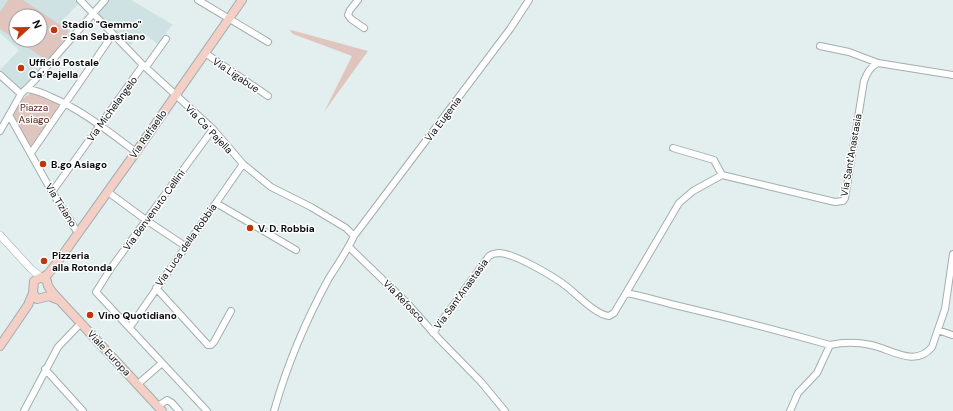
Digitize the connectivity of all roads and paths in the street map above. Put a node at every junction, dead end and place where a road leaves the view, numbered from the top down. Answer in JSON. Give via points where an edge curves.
{"nodes":[{"id":1,"x":80,"y":0,"type":"edge"},
{"id":2,"x":105,"y":0,"type":"edge"},
{"id":3,"x":198,"y":0,"type":"edge"},
{"id":4,"x":242,"y":0,"type":"edge"},
{"id":5,"x":358,"y":0,"type":"edge"},
{"id":6,"x":529,"y":0,"type":"edge"},
{"id":7,"x":94,"y":13,"type":"junction"},
{"id":8,"x":229,"y":18,"type":"junction"},
{"id":9,"x":364,"y":28,"type":"dead end"},
{"id":10,"x":113,"y":34,"type":"junction"},
{"id":11,"x":166,"y":39,"type":"dead end"},
{"id":12,"x":268,"y":42,"type":"dead end"},
{"id":13,"x":820,"y":46,"type":"dead end"},
{"id":14,"x":205,"y":53,"type":"junction"},
{"id":15,"x":878,"y":63,"type":"junction"},
{"id":16,"x":144,"y":66,"type":"junction"},
{"id":17,"x":0,"y":75,"type":"edge"},
{"id":18,"x":953,"y":75,"type":"edge"},
{"id":19,"x":27,"y":88,"type":"junction"},
{"id":20,"x":21,"y":94,"type":"junction"},
{"id":21,"x":175,"y":94,"type":"junction"},
{"id":22,"x":268,"y":96,"type":"dead end"},
{"id":23,"x":66,"y":103,"type":"junction"},
{"id":24,"x":9,"y":115,"type":"junction"},
{"id":25,"x":100,"y":125,"type":"junction"},
{"id":26,"x":213,"y":129,"type":"junction"},
{"id":27,"x":0,"y":131,"type":"edge"},
{"id":28,"x":674,"y":148,"type":"dead end"},
{"id":29,"x":136,"y":152,"type":"junction"},
{"id":30,"x":31,"y":153,"type":"junction"},
{"id":31,"x":243,"y":164,"type":"junction"},
{"id":32,"x":722,"y":175,"type":"junction"},
{"id":33,"x":52,"y":192,"type":"junction"},
{"id":34,"x":108,"y":192,"type":"junction"},
{"id":35,"x":216,"y":203,"type":"junction"},
{"id":36,"x":146,"y":220,"type":"junction"},
{"id":37,"x":79,"y":232,"type":"junction"},
{"id":38,"x":0,"y":234,"type":"edge"},
{"id":39,"x":354,"y":236,"type":"junction"},
{"id":40,"x":185,"y":246,"type":"junction"},
{"id":41,"x":349,"y":247,"type":"junction"},
{"id":42,"x":296,"y":250,"type":"dead end"},
{"id":43,"x":953,"y":254,"type":"edge"},
{"id":44,"x":43,"y":281,"type":"junction"},
{"id":45,"x":156,"y":288,"type":"junction"},
{"id":46,"x":33,"y":293,"type":"junction"},
{"id":47,"x":626,"y":293,"type":"junction"},
{"id":48,"x":43,"y":298,"type":"junction"},
{"id":49,"x":59,"y":300,"type":"junction"},
{"id":50,"x":28,"y":305,"type":"junction"},
{"id":51,"x":231,"y":310,"type":"dead end"},
{"id":52,"x":81,"y":323,"type":"junction"},
{"id":53,"x":130,"y":327,"type":"junction"},
{"id":54,"x":938,"y":330,"type":"junction"},
{"id":55,"x":433,"y":333,"type":"junction"},
{"id":56,"x":952,"y":335,"type":"dead end"},
{"id":57,"x":830,"y":345,"type":"junction"},
{"id":58,"x":0,"y":346,"type":"edge"},
{"id":59,"x":162,"y":363,"type":"junction"},
{"id":60,"x":46,"y":370,"type":"junction"},
{"id":61,"x":138,"y":384,"type":"junction"},
{"id":62,"x":160,"y":409,"type":"edge"},
{"id":63,"x":25,"y":411,"type":"edge"},
{"id":64,"x":83,"y":411,"type":"edge"},
{"id":65,"x":179,"y":411,"type":"edge"},
{"id":66,"x":207,"y":411,"type":"edge"},
{"id":67,"x":274,"y":411,"type":"edge"},
{"id":68,"x":505,"y":411,"type":"edge"},
{"id":69,"x":790,"y":411,"type":"edge"}],
"edges":[{"from":1,"to":7,"type":"street","name":"Via Ca' Pajella"},
{"from":2,"to":7,"type":"street"},
{"from":3,"to":8,"type":"street"},
{"from":4,"to":8,"type":"main road","name":"Via Raffaello"},
{"from":5,"to":9,"type":"street","via":[[348,15]]},
{"from":6,"to":39,"type":"street","name":"Via Eugenia","via":[[506,35]]},
{"from":7,"to":10,"type":"street","name":"Via Ca' Pajella"},
{"from":7,"to":19,"type":"street"},
{"from":8,"to":12,"type":"street"},
{"from":8,"to":14,"type":"main road","name":"Via Raffaello"},
{"from":10,"to":16,"type":"street","name":"Via Ca' Pajella"},
{"from":10,"to":23,"type":"street"},
{"from":11,"to":16,"type":"street","name":"Via Michelangelo"},
{"from":13,"to":15,"type":"street","via":[[849,52]]},
{"from":14,"to":21,"type":"main road","name":"Via Raffaello"},
{"from":14,"to":22,"type":"street","name":"Via Ligabue"},
{"from":15,"to":18,"type":"street"},
{"from":15,"to":32,"type":"street","name":"Via Sant'Anastasia","via":[[868,72],[864,81],[843,201],[835,202]]},
{"from":16,"to":21,"type":"street","name":"Via Ca' Pajella"},
{"from":16,"to":25,"type":"street","name":"Via Michelangelo"},
{"from":17,"to":20,"type":"street"},
{"from":19,"to":20,"type":"street"},
{"from":19,"to":23,"type":"street"},
{"from":20,"to":24,"type":"street"},
{"from":21,"to":26,"type":"street","name":"Via Ca' Pajella"},
{"from":21,"to":29,"type":"main road","name":"Via Raffaello"},
{"from":23,"to":25,"type":"street"},
{"from":23,"to":30,"type":"street"},
{"from":24,"to":27,"type":"street"},
{"from":24,"to":30,"type":"street","name":"Via Tiziano"},
{"from":25,"to":29,"type":"street"},
{"from":25,"to":33,"type":"street","name":"Via Michelangelo"},
{"from":26,"to":31,"type":"street","name":"Via Ca' Pajella"},
{"from":26,"to":36,"type":"street","name":"Via Benvenuto Cellini"},
{"from":28,"to":32,"type":"street","via":[[714,160]]},
{"from":29,"to":34,"type":"main road","name":"Via Raffaello"},
{"from":30,"to":33,"type":"street","name":"Via Tiziano"},
{"from":31,"to":35,"type":"street","name":"Via Luca della Robbia"},
{"from":31,"to":39,"type":"street","name":"Via Ca' Pajella","via":[[271,186],[346,228]]},
{"from":32,"to":47,"type":"street","name":"Via Sant'Anastasia","via":[[693,191],[679,203]]},
{"from":33,"to":37,"type":"street","name":"Via Tiziano"},
{"from":34,"to":36,"type":"street"},
{"from":34,"to":37,"type":"main road","name":"Via Raffaello"},
{"from":35,"to":40,"type":"street","name":"Via Luca della Robbia"},
{"from":35,"to":42,"type":"street"},
{"from":36,"to":40,"type":"street"},
{"from":36,"to":53,"type":"street","name":"Via Benvenuto Cellini","via":[[96,292]]},
{"from":37,"to":44,"type":"main road","name":"Via Raffaello","via":[[50,276]]},
{"from":38,"to":44,"type":"street","name":"Viale Europa"},
{"from":39,"to":41,"type":"street"},
{"from":40,"to":45,"type":"street","name":"Via Luca della Robbia"},
{"from":41,"to":55,"type":"street","name":"Via Refosco","via":[[408,304]]},
{"from":41,"to":67,"type":"street","via":[[303,330]]},
{"from":43,"to":54,"type":"street","via":[[948,298]]},
{"from":44,"to":46,"type":"main road"},
{"from":44,"to":48,"type":"main road","via":[[47,294]]},
{"from":44,"to":49,"type":"main road","name":"Viale Europa"},
{"from":45,"to":51,"type":"street","via":[[211,345]]},
{"from":45,"to":53,"type":"street","name":"Via Luca della Robbia"},
{"from":46,"to":48,"type":"main road","via":[[37,299]]},
{"from":46,"to":50,"type":"main road"},
{"from":47,"to":55,"type":"street","name":"Via Sant'Anastasia","via":[[614,313],[605,316],[561,282],[528,263],[497,253],[489,256]]},
{"from":47,"to":57,"type":"street","via":[[765,326]]},
{"from":48,"to":49,"type":"main road","via":[[53,297]]},
{"from":48,"to":50,"type":"main road"},
{"from":49,"to":52,"type":"main road","name":"Viale Europa"},
{"from":50,"to":58,"type":"main road"},
{"from":52,"to":60,"type":"street","via":[[58,347]]},
{"from":52,"to":61,"type":"main road","name":"Viale Europa"},
{"from":53,"to":59,"type":"street"},
{"from":54,"to":56,"type":"street"},
{"from":54,"to":57,"type":"street","via":[[932,347],[916,358],[872,345]]},
{"from":55,"to":68,"type":"street","name":"Via Refosco","via":[[481,382]]},
{"from":57,"to":69,"type":"street","via":[[817,373],[798,392]]},
{"from":59,"to":61,"type":"street"},
{"from":59,"to":66,"type":"street"},
{"from":60,"to":63,"type":"street"},
{"from":60,"to":64,"type":"street"},
{"from":61,"to":62,"type":"main road","name":"Viale Europa"},
{"from":62,"to":65,"type":"street","name":"Viale Europa","via":[[167,400]]}]}
